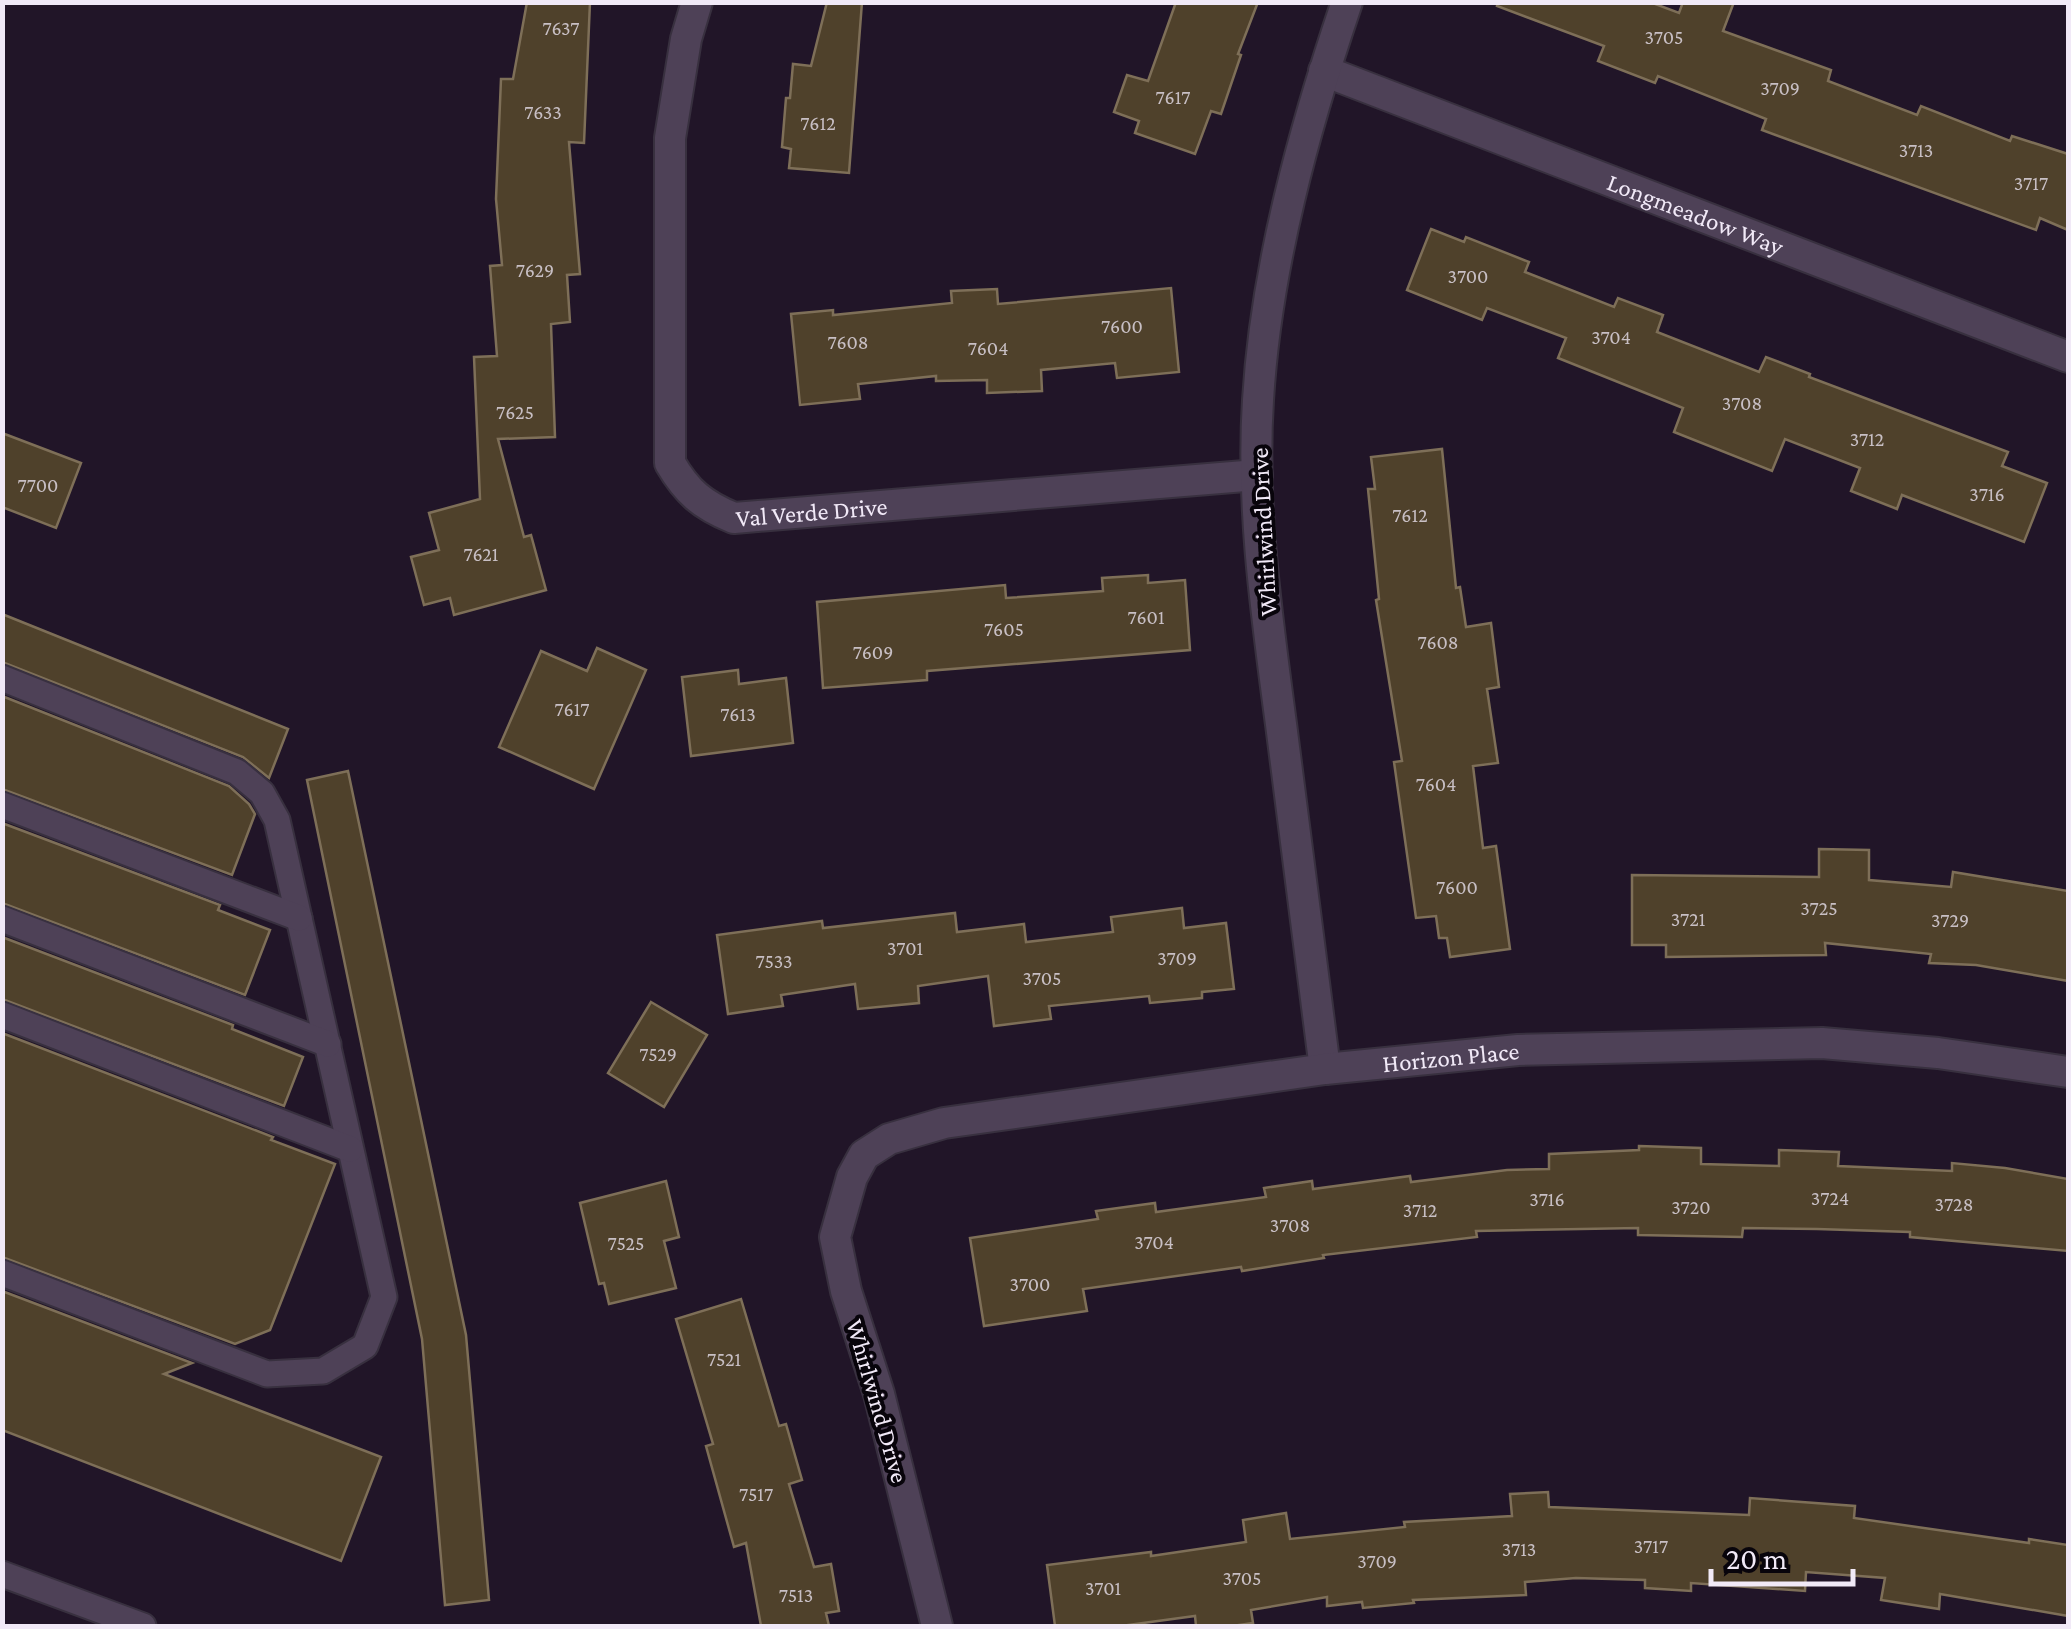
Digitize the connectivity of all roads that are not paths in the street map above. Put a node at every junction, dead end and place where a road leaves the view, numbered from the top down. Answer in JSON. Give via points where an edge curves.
{"nodes":[{"id":1,"x":697,"y":2,"type":"edge"},
{"id":2,"x":1347,"y":2,"type":"edge"},
{"id":3,"x":1324,"y":70,"type":"junction"},
{"id":4,"x":2068,"y":357,"type":"edge"},
{"id":5,"x":1258,"y":475,"type":"junction"},
{"id":6,"x":2,"y":678,"type":"edge"},
{"id":7,"x":2,"y":805,"type":"edge"},
{"id":8,"x":300,"y":918,"type":"junction"},
{"id":9,"x":2,"y":919,"type":"edge"},
{"id":10,"x":2,"y":1015,"type":"edge"},
{"id":11,"x":328,"y":1044,"type":"junction"},
{"id":12,"x":1325,"y":1070,"type":"junction"},
{"id":13,"x":2068,"y":1072,"type":"edge"},
{"id":14,"x":350,"y":1149,"type":"junction"},
{"id":15,"x":852,"y":1176,"type":"joint"},
{"id":16,"x":2,"y":1273,"type":"edge"},
{"id":17,"x":2,"y":1574,"type":"edge"},
{"id":18,"x":143,"y":1626,"type":"edge"},
{"id":19,"x":937,"y":1626,"type":"edge"}],
"edges":[{"from":1,"to":5,"type":"street","name":"Val Verde Drive","via":[[670,138],[670,462],[706,507],[734,518]]},
{"from":2,"to":3,"type":"street","name":"Whirlwind Drive"},
{"from":3,"to":4,"type":"street","name":"Longmeadow Way"},
{"from":3,"to":5,"type":"street","name":"Whirlwind Drive","via":[[1269,290]]},
{"from":5,"to":12,"type":"street","name":"Whirlwind Drive","via":[[1266,607]]},
{"from":6,"to":8,"type":"lane","via":[[238,772],[262,793],[277,820]]},
{"from":7,"to":8,"type":"lane"},
{"from":8,"to":11,"type":"lane"},
{"from":9,"to":11,"type":"lane"},
{"from":10,"to":14,"type":"lane"},
{"from":11,"to":14,"type":"lane"},
{"from":12,"to":13,"type":"street","name":"Horizon Place","via":[[1518,1050],[1822,1043]]},
{"from":12,"to":15,"type":"street","name":"Horizon Place","via":[[944,1123],[888,1139],[864,1154]]},
{"from":14,"to":16,"type":"lane","via":[[384,1297],[364,1346],[323,1371],[267,1374]]},
{"from":15,"to":19,"type":"street","name":"Whirlwind Drive","via":[[835,1237]]},
{"from":17,"to":18,"type":"lane"}]}
